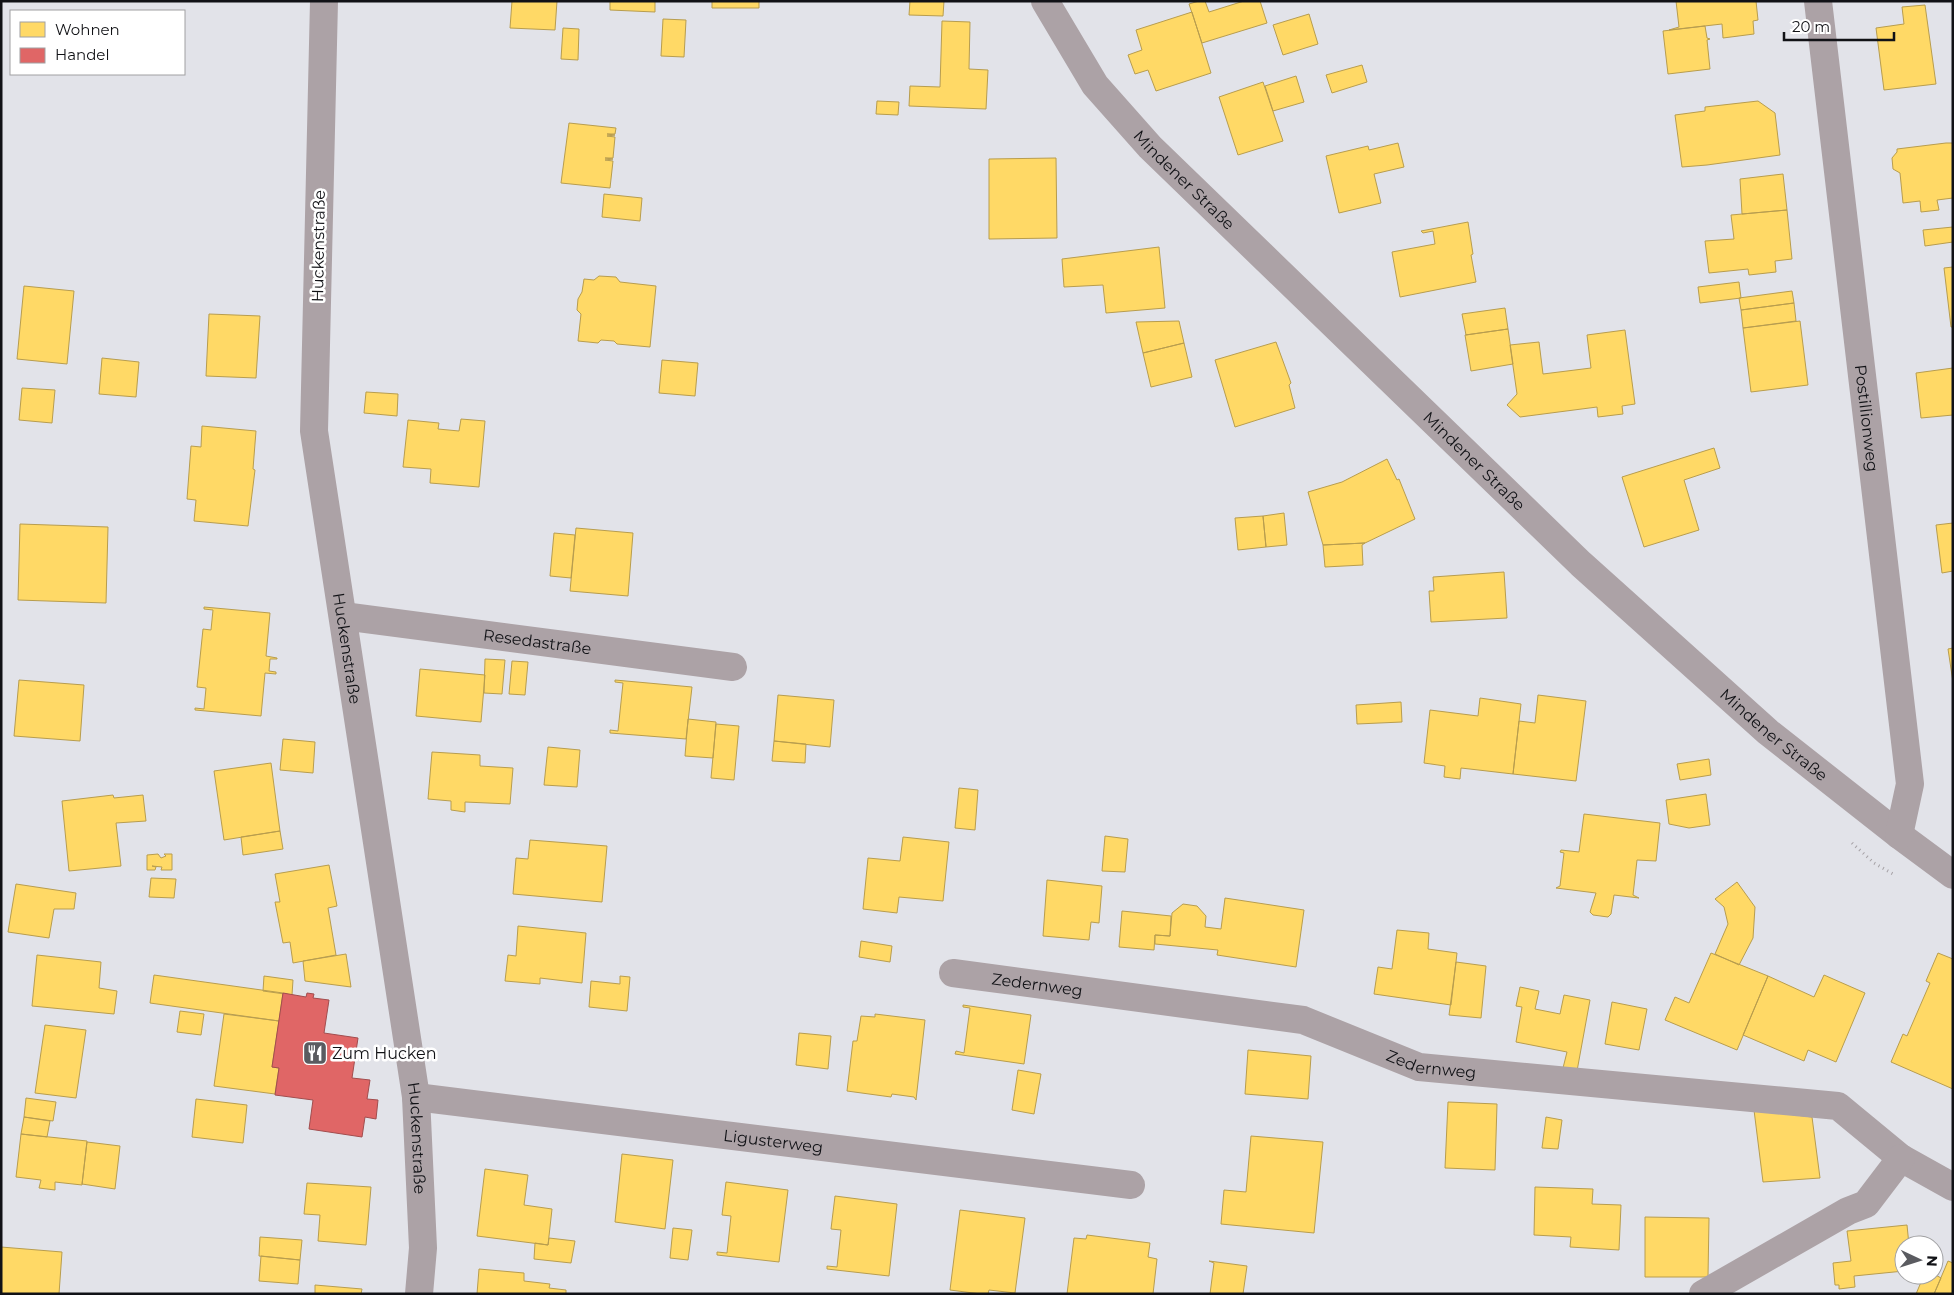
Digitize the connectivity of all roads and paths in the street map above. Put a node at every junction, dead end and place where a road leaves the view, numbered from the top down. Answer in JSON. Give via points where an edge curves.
{"nodes":[{"id":1,"x":324,"y":1,"type":"edge"},
{"id":2,"x":1045,"y":1,"type":"edge"},
{"id":3,"x":1818,"y":1,"type":"edge"},
{"id":4,"x":343,"y":616,"type":"junction"},
{"id":5,"x":733,"y":667,"type":"dead end"},
{"id":6,"x":1899,"y":835,"type":"junction"},
{"id":7,"x":1953,"y":875,"type":"edge"},
{"id":8,"x":953,"y":973,"type":"dead end"},
{"id":9,"x":416,"y":1097,"type":"junction"},
{"id":10,"x":1901,"y":1158,"type":"junction"},
{"id":11,"x":1131,"y":1185,"type":"dead end"},
{"id":12,"x":1953,"y":1187,"type":"edge"},
{"id":13,"x":419,"y":1294,"type":"edge"},
{"id":14,"x":1703,"y":1294,"type":"edge"}],
"edges":[{"from":1,"to":4,"type":"street","name":"Huckenstraße","via":[[314,431]]},
{"from":2,"to":6,"type":"street","name":"Mindener Straße","via":[[1095,85],[1150,147],[1581,564],[1768,732]]},
{"from":3,"to":6,"type":"street","name":"Postillionweg","via":[[1910,784]]},
{"from":4,"to":5,"type":"street","name":"Resedastraße"},
{"from":4,"to":9,"type":"street","name":"Huckenstraße"},
{"from":6,"to":7,"type":"street","name":"Mindener Straße"},
{"from":8,"to":10,"type":"street","name":"Zedernweg","via":[[1304,1020],[1419,1067],[1838,1106]]},
{"from":9,"to":11,"type":"street","name":"Ligusterweg"},
{"from":9,"to":13,"type":"street","name":"Huckenstraße","via":[[422,1248]]},
{"from":10,"to":12,"type":"street","name":"Zedernweg"},
{"from":10,"to":14,"type":"street","via":[[1866,1204],[1848,1211]]}]}
